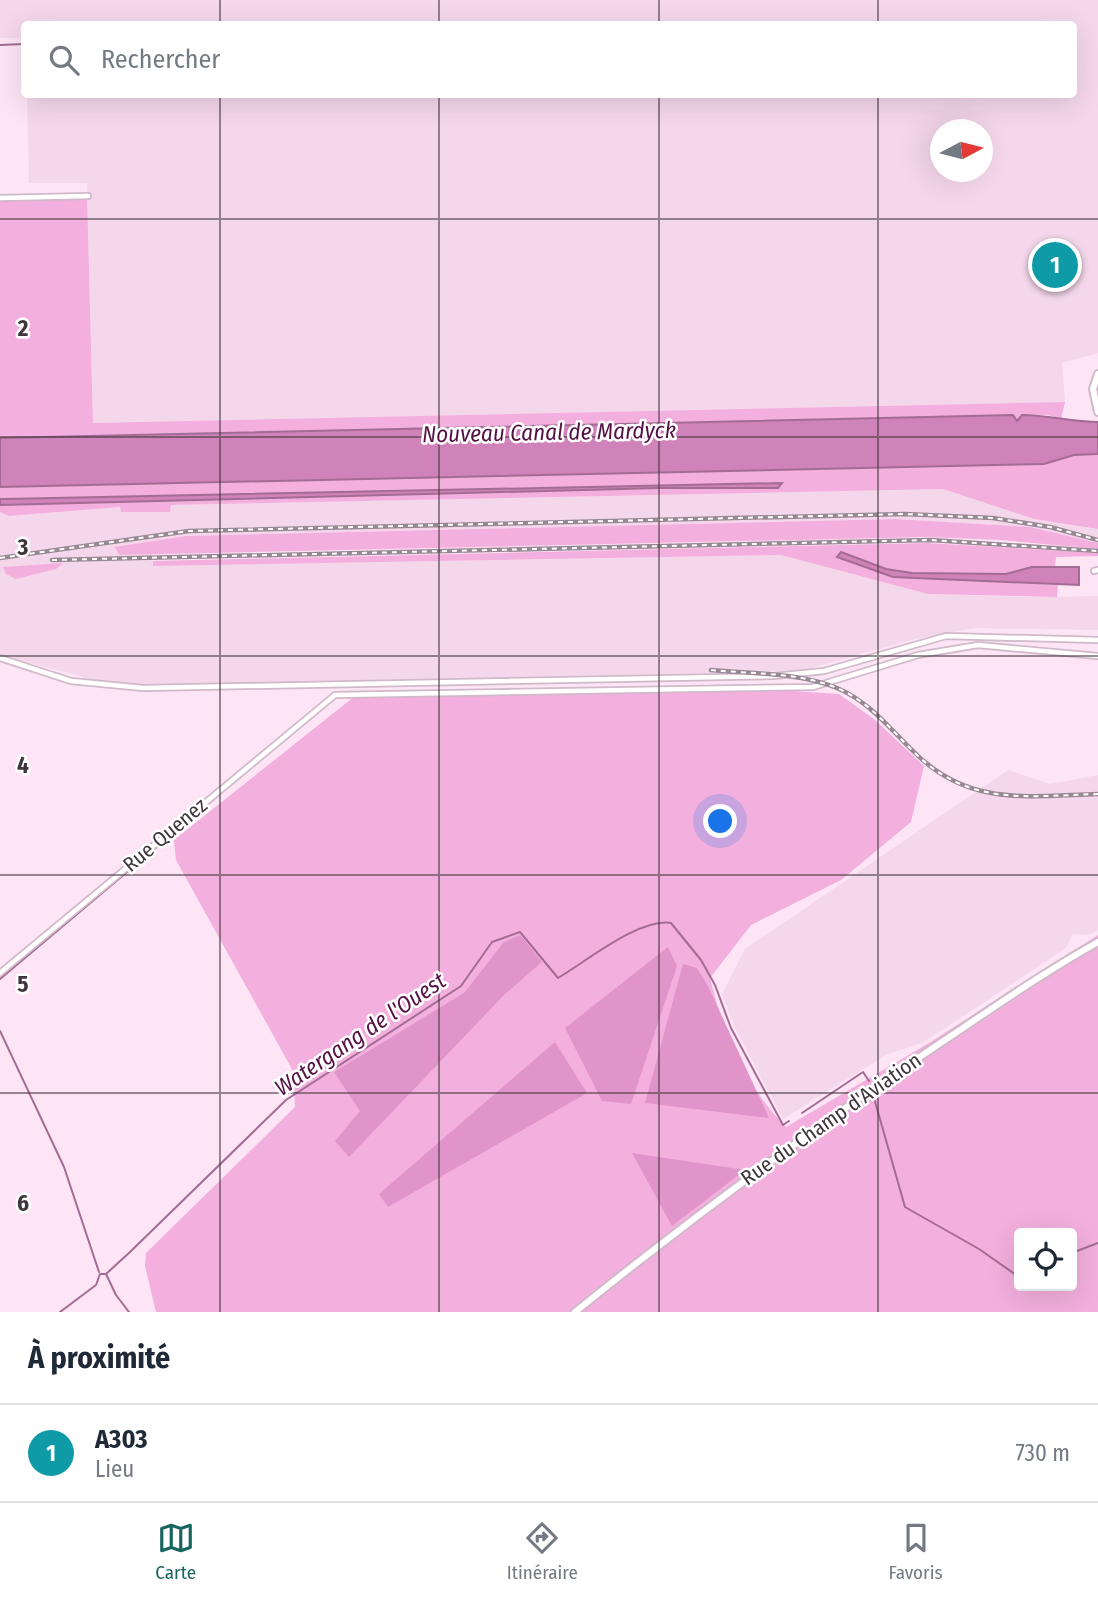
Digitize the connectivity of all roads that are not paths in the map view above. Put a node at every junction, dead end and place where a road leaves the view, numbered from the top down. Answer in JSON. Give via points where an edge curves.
{"nodes":[{"id":1,"x":88,"y":196,"type":"dead end"},
{"id":2,"x":0,"y":198,"type":"edge"},
{"id":3,"x":1098,"y":374,"type":"edge"},
{"id":4,"x":1098,"y":412,"type":"edge"},
{"id":5,"x":1098,"y":640,"type":"edge"},
{"id":6,"x":1098,"y":656,"type":"edge"},
{"id":7,"x":0,"y":658,"type":"edge"},
{"id":8,"x":1098,"y":942,"type":"edge"},
{"id":9,"x":0,"y":973,"type":"edge"},
{"id":10,"x":575,"y":1312,"type":"edge"}],
"edges":[{"from":1,"to":2,"type":"street"},
{"from":3,"to":4,"type":"street","via":[[1093,389]]},
{"from":5,"to":7,"type":"street","via":[[946,636],[830,669],[782,676],[143,688],[71,681]]},
{"from":6,"to":9,"type":"street","name":"Rue Quenez","via":[[978,645],[914,656],[816,687],[338,694]]},
{"from":8,"to":10,"type":"street","name":"Rue du Champ d'Aviation","via":[[809,1131]]}]}
